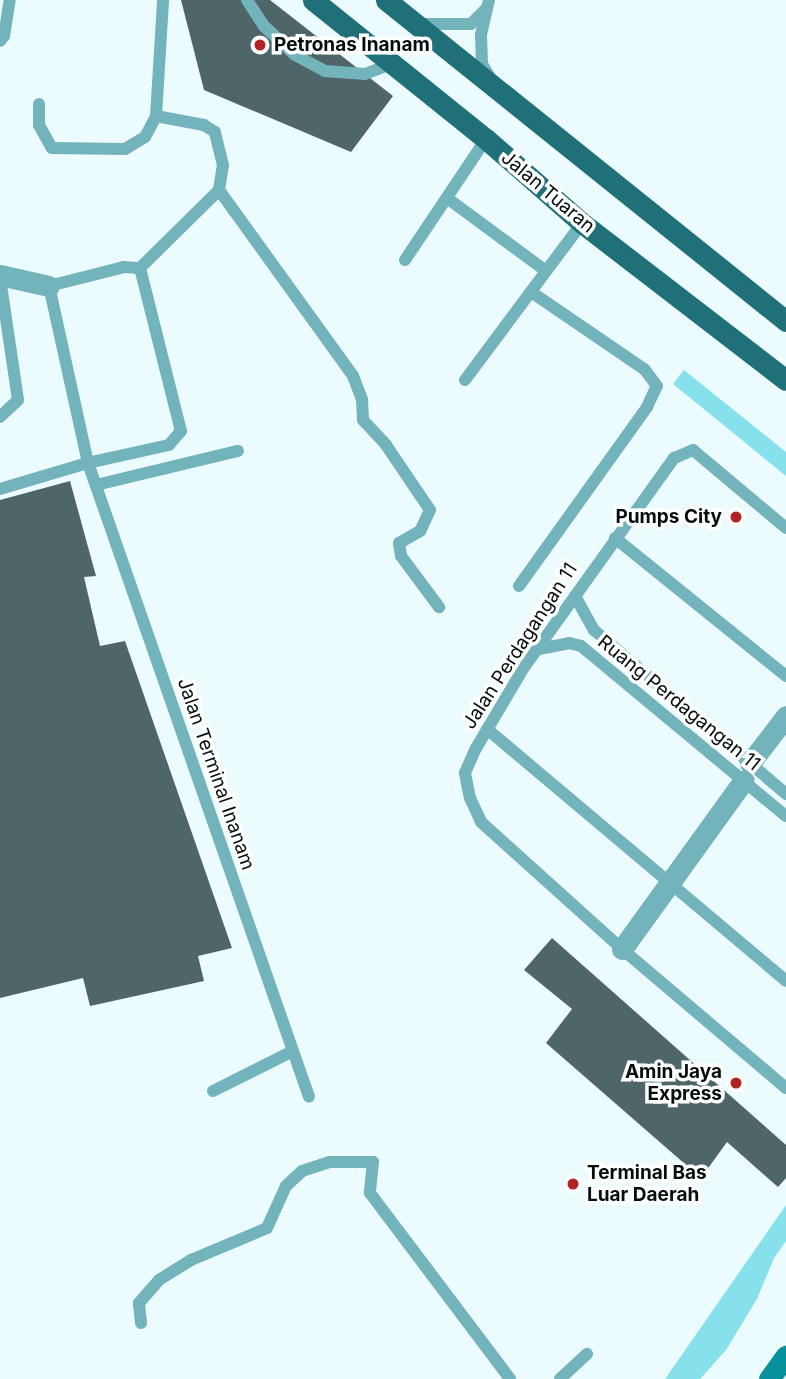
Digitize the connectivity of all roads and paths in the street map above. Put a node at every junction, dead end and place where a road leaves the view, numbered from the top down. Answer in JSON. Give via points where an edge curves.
{"nodes":[{"id":1,"x":10,"y":0,"type":"edge"},
{"id":2,"x":163,"y":0,"type":"edge"},
{"id":3,"x":247,"y":0,"type":"edge"},
{"id":4,"x":313,"y":0,"type":"edge"},
{"id":5,"x":386,"y":0,"type":"edge"},
{"id":6,"x":488,"y":4,"type":"edge"},
{"id":7,"x":416,"y":24,"type":"junction"},
{"id":8,"x":0,"y":41,"type":"edge"},
{"id":9,"x":393,"y":63,"type":"junction"},
{"id":10,"x":497,"y":88,"type":"junction"},
{"id":11,"x":39,"y":104,"type":"dead end"},
{"id":12,"x":156,"y":116,"type":"junction"},
{"id":13,"x":486,"y":139,"type":"junction"},
{"id":14,"x":219,"y":190,"type":"junction"},
{"id":15,"x":447,"y":198,"type":"junction"},
{"id":16,"x":582,"y":223,"type":"junction"},
{"id":17,"x":405,"y":260,"type":"dead end"},
{"id":18,"x":140,"y":268,"type":"junction"},
{"id":19,"x":547,"y":271,"type":"junction"},
{"id":20,"x":0,"y":276,"type":"edge"},
{"id":21,"x":50,"y":286,"type":"junction"},
{"id":22,"x":531,"y":292,"type":"junction"},
{"id":23,"x":786,"y":321,"type":"edge"},
{"id":24,"x":466,"y":380,"type":"dead end"},
{"id":25,"x":786,"y":380,"type":"edge"},
{"id":26,"x":0,"y":417,"type":"edge"},
{"id":27,"x":238,"y":451,"type":"dead end"},
{"id":28,"x":88,"y":463,"type":"junction"},
{"id":29,"x":96,"y":485,"type":"junction"},
{"id":30,"x":0,"y":489,"type":"edge"},
{"id":31,"x":786,"y":528,"type":"edge"},
{"id":32,"x":615,"y":538,"type":"junction"},
{"id":33,"x":519,"y":586,"type":"dead end"},
{"id":34,"x":575,"y":596,"type":"junction"},
{"id":35,"x":439,"y":607,"type":"dead end"},
{"id":36,"x":539,"y":649,"type":"junction"},
{"id":37,"x":786,"y":676,"type":"edge"},
{"id":38,"x":786,"y":716,"type":"edge"},
{"id":39,"x":487,"y":729,"type":"junction"},
{"id":40,"x":747,"y":772,"type":"junction"},
{"id":41,"x":786,"y":794,"type":"edge"},
{"id":42,"x":786,"y":816,"type":"edge"},
{"id":43,"x":669,"y":882,"type":"junction"},
{"id":44,"x":622,"y":949,"type":"junction"},
{"id":45,"x":786,"y":981,"type":"edge"},
{"id":46,"x":293,"y":1051,"type":"junction"},
{"id":47,"x":786,"y":1088,"type":"edge"},
{"id":48,"x":213,"y":1091,"type":"dead end"},
{"id":49,"x":309,"y":1097,"type":"dead end"},
{"id":50,"x":141,"y":1323,"type":"dead end"},
{"id":51,"x":587,"y":1354,"type":"dead end"},
{"id":52,"x":786,"y":1356,"type":"edge"},
{"id":53,"x":510,"y":1379,"type":"edge"},
{"id":54,"x":560,"y":1379,"type":"edge"},
{"id":55,"x":769,"y":1379,"type":"edge"}],
"edges":[{"from":1,"to":8,"type":"lane"},
{"from":2,"to":12,"type":"lane"},
{"from":3,"to":9,"type":"lane","via":[[264,26],[295,55],[325,71],[365,74]]},
{"from":4,"to":9,"type":"main road","name":"Jalan Tuaran"},
{"from":5,"to":7,"type":"main road"},
{"from":6,"to":7,"type":"lane","via":[[471,24]]},
{"from":6,"to":10,"type":"lane","via":[[481,35],[482,64]]},
{"from":7,"to":10,"type":"main road"},
{"from":9,"to":13,"type":"main road","name":"Jalan Tuaran"},
{"from":10,"to":23,"type":"main road"},
{"from":11,"to":12,"type":"lane","via":[[39,125],[52,148],[125,149],[145,137]]},
{"from":12,"to":14,"type":"lane","via":[[204,125],[215,132],[223,165]]},
{"from":13,"to":15,"type":"lane"},
{"from":13,"to":16,"type":"main road","name":"Jalan Tuaran"},
{"from":14,"to":18,"type":"lane"},
{"from":14,"to":35,"type":"lane","via":[[353,376],[363,420],[386,445],[430,510],[420,531],[399,544],[401,556]]},
{"from":15,"to":17,"type":"lane"},
{"from":15,"to":19,"type":"lane"},
{"from":16,"to":19,"type":"lane"},
{"from":16,"to":25,"type":"main road","name":"Jalan Tuaran"},
{"from":18,"to":21,"type":"lane","via":[[124,267]]},
{"from":18,"to":28,"type":"lane","via":[[181,431],[169,445]]},
{"from":19,"to":22,"type":"lane"},
{"from":20,"to":21,"type":"street"},
{"from":20,"to":26,"type":"lane","via":[[18,400]]},
{"from":21,"to":28,"type":"lane","name":"Jalan Terminal Inanam"},
{"from":22,"to":24,"type":"lane"},
{"from":22,"to":33,"type":"lane","via":[[644,369],[657,386],[647,407]]},
{"from":27,"to":29,"type":"lane"},
{"from":28,"to":29,"type":"lane","name":"Jalan Terminal Inanam"},
{"from":28,"to":30,"type":"lane"},
{"from":29,"to":46,"type":"lane","name":"Jalan Terminal Inanam"},
{"from":31,"to":32,"type":"lane","name":"Jalan Perdagangan 11","via":[[693,450],[674,458]]},
{"from":32,"to":34,"type":"lane","name":"Jalan Perdagangan 11"},
{"from":32,"to":37,"type":"lane"},
{"from":34,"to":36,"type":"lane","name":"Jalan Perdagangan 11"},
{"from":34,"to":40,"type":"lane","name":"Ruang Perdagangan 11","via":[[594,630]]},
{"from":36,"to":39,"type":"lane","name":"Jalan Perdagangan 11"},
{"from":36,"to":40,"type":"lane","name":"Ruang Perdagangan 11","via":[[569,643],[581,646]]},
{"from":38,"to":40,"type":"street"},
{"from":39,"to":43,"type":"lane"},
{"from":39,"to":44,"type":"lane","name":"Jalan Perdagangan 11","via":[[466,774],[481,822]]},
{"from":40,"to":41,"type":"lane","name":"Ruang Perdagangan 11"},
{"from":40,"to":42,"type":"lane","name":"Ruang Perdagangan 11"},
{"from":40,"to":43,"type":"street"},
{"from":43,"to":44,"type":"street"},
{"from":43,"to":45,"type":"lane"},
{"from":44,"to":47,"type":"lane","name":"Jalan Perdagangan 11"},
{"from":46,"to":48,"type":"lane"},
{"from":46,"to":49,"type":"lane","name":"Jalan Terminal Inanam"},
{"from":50,"to":53,"type":"lane","via":[[139,1303],[159,1280],[191,1260],[267,1228],[286,1186],[302,1171],[330,1162],[373,1162],[370,1193]]},
{"from":51,"to":54,"type":"lane"},
{"from":52,"to":55,"type":"street"}]}
